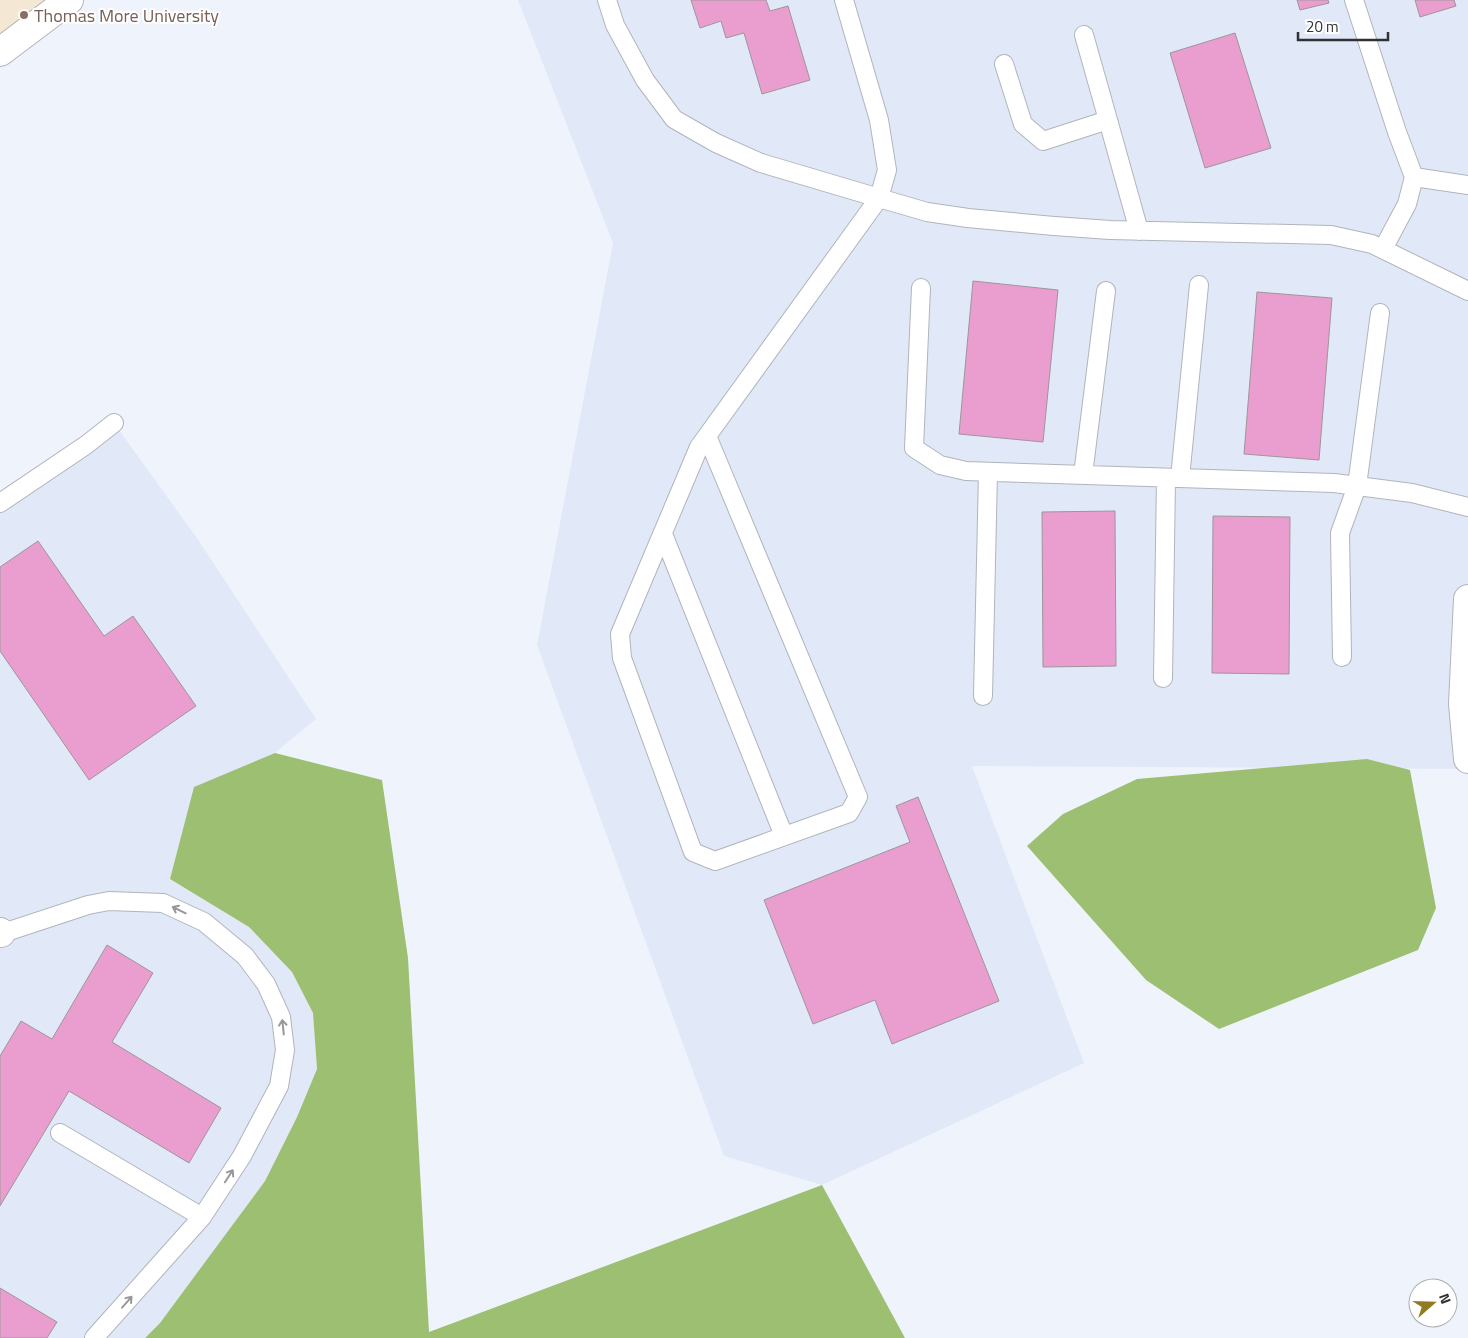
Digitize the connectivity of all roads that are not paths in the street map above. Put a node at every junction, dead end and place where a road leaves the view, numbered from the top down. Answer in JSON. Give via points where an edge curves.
{"nodes":[{"id":1,"x":69,"y":0,"type":"edge"},
{"id":2,"x":607,"y":0,"type":"edge"},
{"id":3,"x":844,"y":0,"type":"edge"},
{"id":4,"x":1354,"y":0,"type":"edge"},
{"id":5,"x":1084,"y":35,"type":"dead end"},
{"id":6,"x":0,"y":52,"type":"edge"},
{"id":7,"x":1004,"y":64,"type":"dead end"},
{"id":8,"x":1108,"y":120,"type":"junction"},
{"id":9,"x":1414,"y":176,"type":"junction"},
{"id":10,"x":1468,"y":185,"type":"edge"},
{"id":11,"x":879,"y":198,"type":"junction"},
{"id":12,"x":1139,"y":231,"type":"junction"},
{"id":13,"x":1383,"y":249,"type":"junction"},
{"id":14,"x":1199,"y":285,"type":"dead end"},
{"id":15,"x":921,"y":288,"type":"dead end"},
{"id":16,"x":1106,"y":290,"type":"dead end"},
{"id":17,"x":1468,"y":291,"type":"edge"},
{"id":18,"x":1380,"y":313,"type":"dead end"},
{"id":19,"x":114,"y":423,"type":"dead end"},
{"id":20,"x":708,"y":436,"type":"junction"},
{"id":21,"x":988,"y":472,"type":"junction"},
{"id":22,"x":1083,"y":475,"type":"junction"},
{"id":23,"x":1173,"y":478,"type":"junction"},
{"id":24,"x":1357,"y":486,"type":"junction"},
{"id":25,"x":0,"y":503,"type":"edge"},
{"id":26,"x":1468,"y":507,"type":"edge"},
{"id":27,"x":663,"y":534,"type":"junction"},
{"id":28,"x":1468,"y":599,"type":"edge"},
{"id":29,"x":1342,"y":657,"type":"dead end"},
{"id":30,"x":1163,"y":678,"type":"dead end"},
{"id":31,"x":983,"y":696,"type":"dead end"},
{"id":32,"x":1468,"y":759,"type":"edge"},
{"id":33,"x":784,"y":836,"type":"junction"},
{"id":34,"x":0,"y":933,"type":"edge"},
{"id":35,"x":60,"y":1133,"type":"dead end"},
{"id":36,"x":202,"y":1217,"type":"junction"},
{"id":37,"x":94,"y":1338,"type":"edge"}],
"edges":[{"from":1,"to":6,"type":"street"},
{"from":2,"to":11,"type":"lane","via":[[615,25],[645,80],[674,119],[761,163]]},
{"from":3,"to":11,"type":"lane","via":[[879,120],[886,170]]},
{"from":4,"to":9,"type":"lane"},
{"from":5,"to":8,"type":"lane"},
{"from":7,"to":8,"type":"lane","via":[[1023,124],[1043,141]]},
{"from":8,"to":12,"type":"lane"},
{"from":9,"to":10,"type":"lane"},
{"from":9,"to":13,"type":"lane","via":[[1407,204]]},
{"from":11,"to":12,"type":"lane","via":[[927,212],[968,218]]},
{"from":11,"to":20,"type":"lane"},
{"from":12,"to":13,"type":"lane","via":[[1331,235]]},
{"from":13,"to":17,"type":"lane"},
{"from":14,"to":23,"type":"lane"},
{"from":15,"to":21,"type":"lane","via":[[914,448],[940,466]]},
{"from":16,"to":22,"type":"lane"},
{"from":18,"to":24,"type":"lane"},
{"from":19,"to":25,"type":"lane"},
{"from":20,"to":27,"type":"lane","via":[[699,447]]},
{"from":20,"to":33,"type":"lane","via":[[858,797],[849,813]]},
{"from":21,"to":22,"type":"lane"},
{"from":21,"to":31,"type":"lane"},
{"from":22,"to":23,"type":"lane"},
{"from":23,"to":24,"type":"lane"},
{"from":23,"to":30,"type":"lane"},
{"from":24,"to":26,"type":"lane"},
{"from":24,"to":29,"type":"lane","via":[[1340,533]]},
{"from":27,"to":33,"type":"lane"},
{"from":27,"to":33,"type":"lane","via":[[620,634],[622,658],[693,852],[715,861]]},
{"from":28,"to":32,"type":"street","via":[[1463,704]]},
{"from":36,"to":34,"type":"lane","one_way":true,"via":[[242,1156],[279,1086],[285,1050],[282,1017],[266,984],[245,956],[204,922],[164,903],[109,901]]},
{"from":35,"to":36,"type":"lane"},
{"from":37,"to":36,"type":"lane","one_way":true}]}
